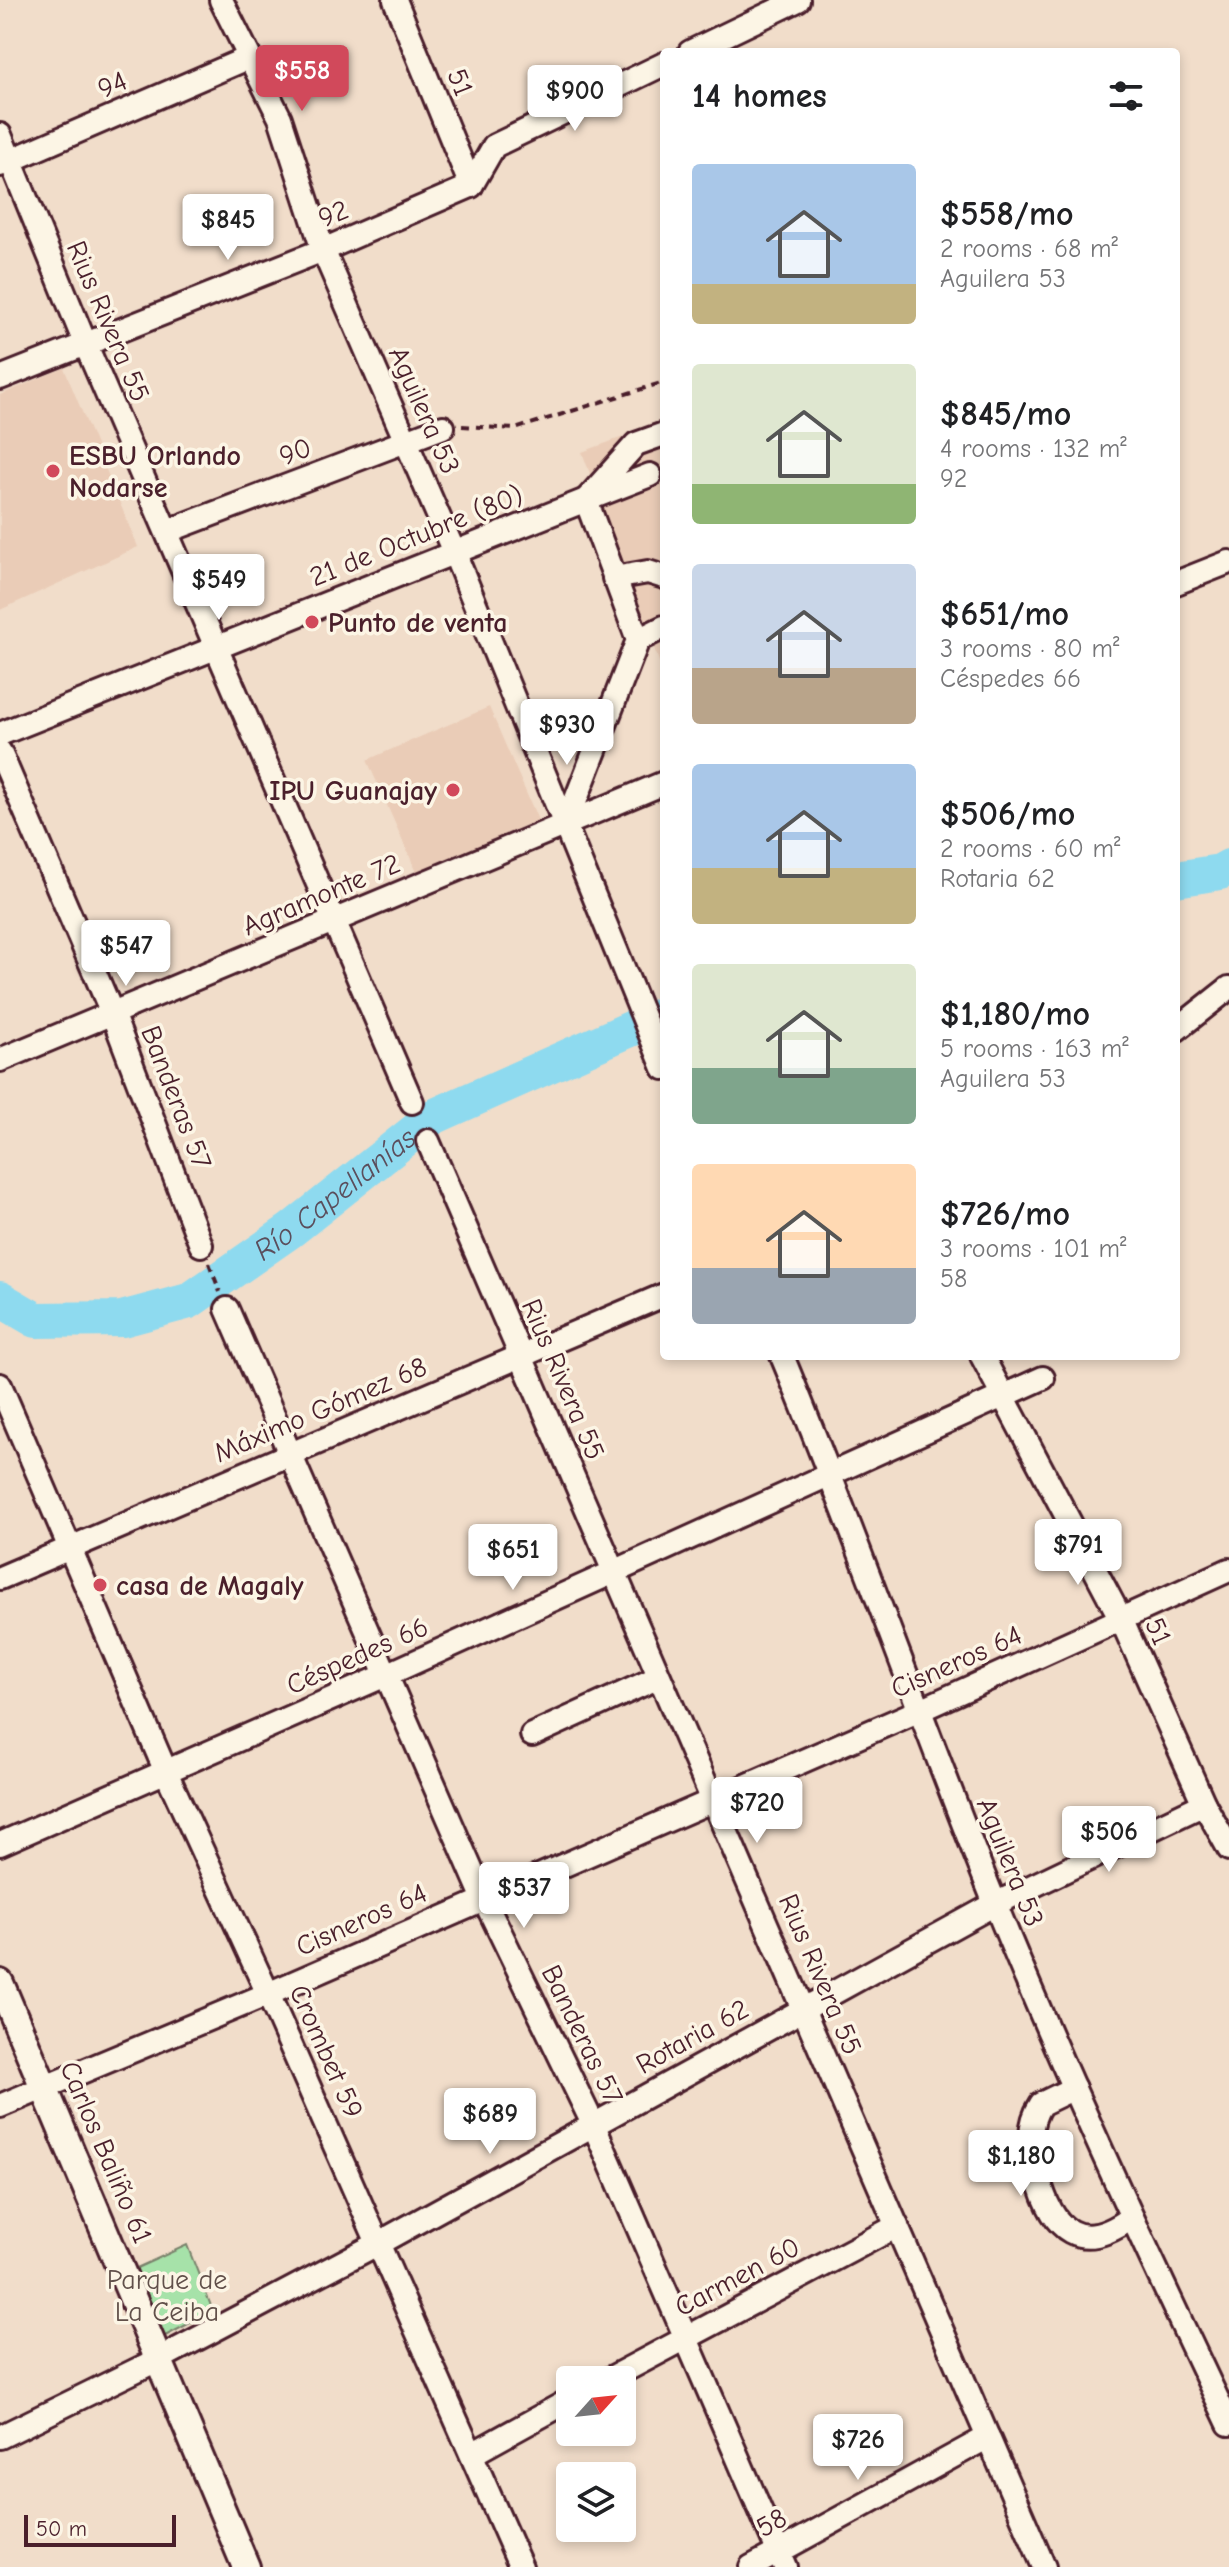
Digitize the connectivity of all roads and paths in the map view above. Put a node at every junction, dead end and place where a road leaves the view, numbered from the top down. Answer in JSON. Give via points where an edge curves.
{"nodes":[{"id":1,"x":221,"y":0,"type":"edge"},
{"id":2,"x":395,"y":0,"type":"edge"},
{"id":3,"x":798,"y":0,"type":"edge"},
{"id":4,"x":698,"y":48,"type":"edge"},
{"id":5,"x":248,"y":58,"type":"junction"},
{"id":6,"x":660,"y":66,"type":"edge"},
{"id":7,"x":0,"y":135,"type":"edge"},
{"id":8,"x":5,"y":162,"type":"edge"},
{"id":9,"x":471,"y":186,"type":"junction"},
{"id":10,"x":323,"y":250,"type":"junction"},
{"id":11,"x":85,"y":343,"type":"junction"},
{"id":12,"x":0,"y":378,"type":"edge"},
{"id":13,"x":660,"y":383,"type":"edge"},
{"id":14,"x":443,"y":427,"type":"joint"},
{"id":15,"x":660,"y":435,"type":"edge"},
{"id":16,"x":405,"y":442,"type":"junction"},
{"id":17,"x":650,"y":475,"type":"dead end"},
{"id":18,"x":586,"y":500,"type":"junction"},
{"id":19,"x":168,"y":531,"type":"junction"},
{"id":20,"x":454,"y":552,"type":"junction"},
{"id":21,"x":1229,"y":562,"type":"edge"},
{"id":22,"x":660,"y":576,"type":"edge"},
{"id":23,"x":614,"y":578,"type":"junction"},
{"id":24,"x":1180,"y":581,"type":"edge"},
{"id":25,"x":660,"y":629,"type":"edge"},
{"id":26,"x":638,"y":640,"type":"junction"},
{"id":27,"x":217,"y":647,"type":"junction"},
{"id":28,"x":0,"y":734,"type":"edge"},
{"id":29,"x":0,"y":752,"type":"edge"},
{"id":30,"x":660,"y":785,"type":"edge"},
{"id":31,"x":566,"y":825,"type":"junction"},
{"id":32,"x":334,"y":920,"type":"junction"},
{"id":33,"x":1229,"y":988,"type":"edge"},
{"id":34,"x":112,"y":1013,"type":"junction"},
{"id":35,"x":1180,"y":1027,"type":"edge"},
{"id":36,"x":660,"y":1059,"type":"edge"},
{"id":37,"x":0,"y":1060,"type":"edge"},
{"id":38,"x":412,"y":1102,"type":"dead end"},
{"id":39,"x":428,"y":1141,"type":"dead end"},
{"id":40,"x":201,"y":1245,"type":"joint"},
{"id":41,"x":660,"y":1297,"type":"edge"},
{"id":42,"x":227,"y":1309,"type":"joint"},
{"id":43,"x":521,"y":1356,"type":"junction"},
{"id":44,"x":784,"y":1360,"type":"edge"},
{"id":45,"x":984,"y":1360,"type":"edge"},
{"id":46,"x":1043,"y":1378,"type":"dead end"},
{"id":47,"x":0,"y":1385,"type":"edge"},
{"id":48,"x":1003,"y":1398,"type":"junction"},
{"id":49,"x":290,"y":1454,"type":"junction"},
{"id":50,"x":832,"y":1475,"type":"junction"},
{"id":51,"x":70,"y":1548,"type":"junction"},
{"id":52,"x":1229,"y":1570,"type":"edge"},
{"id":53,"x":614,"y":1571,"type":"junction"},
{"id":54,"x":0,"y":1578,"type":"edge"},
{"id":55,"x":1122,"y":1621,"type":"junction"},
{"id":56,"x":386,"y":1675,"type":"junction"},
{"id":57,"x":659,"y":1677,"type":"junction"},
{"id":58,"x":918,"y":1711,"type":"junction"},
{"id":59,"x":532,"y":1735,"type":"dead end"},
{"id":60,"x":166,"y":1772,"type":"junction"},
{"id":61,"x":712,"y":1798,"type":"junction"},
{"id":62,"x":1204,"y":1804,"type":"junction"},
{"id":63,"x":1225,"y":1834,"type":"edge"},
{"id":64,"x":0,"y":1844,"type":"edge"},
{"id":65,"x":483,"y":1897,"type":"junction"},
{"id":66,"x":995,"y":1904,"type":"junction"},
{"id":67,"x":0,"y":1983,"type":"edge"},
{"id":68,"x":268,"y":1994,"type":"junction"},
{"id":69,"x":803,"y":2009,"type":"junction"},
{"id":70,"x":45,"y":2086,"type":"junction"},
{"id":71,"x":1074,"y":2088,"type":"junction"},
{"id":72,"x":0,"y":2106,"type":"edge"},
{"id":73,"x":594,"y":2126,"type":"junction"},
{"id":74,"x":1131,"y":2218,"type":"junction"},
{"id":75,"x":897,"y":2226,"type":"junction"},
{"id":76,"x":379,"y":2243,"type":"junction"},
{"id":77,"x":685,"y":2337,"type":"junction"},
{"id":78,"x":159,"y":2359,"type":"junction"},
{"id":79,"x":632,"y":2366,"type":"edge"},
{"id":80,"x":556,"y":2408,"type":"edge"},
{"id":81,"x":1229,"y":2424,"type":"edge"},
{"id":82,"x":0,"y":2437,"type":"edge"},
{"id":83,"x":988,"y":2437,"type":"junction"},
{"id":84,"x":472,"y":2454,"type":"junction"},
{"id":85,"x":781,"y":2559,"type":"edge"},
{"id":86,"x":246,"y":2567,"type":"edge"},
{"id":87,"x":521,"y":2567,"type":"edge"},
{"id":88,"x":751,"y":2567,"type":"edge"},
{"id":89,"x":1044,"y":2567,"type":"edge"}],
"edges":[{"from":1,"to":5,"type":"street","name":"Aguilera 53"},
{"from":2,"to":9,"type":"street","name":"51"},
{"from":3,"to":4,"type":"street"},
{"from":5,"to":8,"type":"street","name":"94"},
{"from":5,"to":10,"type":"street","name":"Aguilera 53","via":[[280,118]]},
{"from":6,"to":9,"type":"street","via":[[494,146]]},
{"from":7,"to":8,"type":"street","name":"Rius Rivera 55"},
{"from":8,"to":11,"type":"street","name":"Rius Rivera 55"},
{"from":9,"to":10,"type":"street","name":"92"},
{"from":10,"to":11,"type":"street","name":"92"},
{"from":10,"to":16,"type":"street","name":"Aguilera 53"},
{"from":11,"to":12,"type":"street","name":"92"},
{"from":11,"to":19,"type":"street","name":"Rius Rivera 55"},
{"from":13,"to":14,"type":"path","via":[[515,429]]},
{"from":14,"to":16,"type":"street","name":"90"},
{"from":15,"to":18,"type":"street","via":[[636,444]]},
{"from":16,"to":19,"type":"street","name":"90"},
{"from":16,"to":20,"type":"street","name":"Aguilera 53"},
{"from":17,"to":18,"type":"street","name":"21 de Octubre (80)"},
{"from":18,"to":20,"type":"street","name":"21 de Octubre (80)"},
{"from":18,"to":23,"type":"street"},
{"from":19,"to":27,"type":"street","name":"Rius Rivera 55"},
{"from":20,"to":27,"type":"street","name":"21 de Octubre (80)"},
{"from":20,"to":31,"type":"street","name":"Aguilera 53"},
{"from":21,"to":24,"type":"street"},
{"from":22,"to":23,"type":"street","via":[[648,572]]},
{"from":23,"to":26,"type":"street"},
{"from":25,"to":26,"type":"street"},
{"from":26,"to":31,"type":"street"},
{"from":27,"to":28,"type":"street","name":"21 de Octubre (80)"},
{"from":27,"to":32,"type":"street","name":"Rius Rivera 55"},
{"from":29,"to":34,"type":"street","name":"Banderas 57"},
{"from":30,"to":31,"type":"street","name":"Agramonte 72"},
{"from":31,"to":32,"type":"street","name":"Agramonte 72"},
{"from":31,"to":36,"type":"street","name":"Aguilera 53"},
{"from":32,"to":34,"type":"street","name":"Agramonte 72"},
{"from":32,"to":38,"type":"street","name":"Rius Rivera 55"},
{"from":33,"to":35,"type":"street"},
{"from":34,"to":37,"type":"street","name":"Agramonte 72"},
{"from":34,"to":40,"type":"street","name":"Banderas 57"},
{"from":39,"to":43,"type":"street","name":"Rius Rivera 55"},
{"from":40,"to":42,"type":"path"},
{"from":41,"to":43,"type":"street","name":"Máximo Gómez 68"},
{"from":42,"to":49,"type":"street","name":"Banderas 57"},
{"from":43,"to":49,"type":"street","name":"Máximo Gómez 68"},
{"from":43,"to":53,"type":"street","name":"Rius Rivera 55"},
{"from":44,"to":50,"type":"street","name":"Aguilera 53"},
{"from":45,"to":48,"type":"street","name":"51"},
{"from":46,"to":48,"type":"street","name":"Céspedes 66"},
{"from":47,"to":51,"type":"street","name":"Crombet 59"},
{"from":48,"to":50,"type":"street","name":"Céspedes 66"},
{"from":48,"to":55,"type":"street","name":"51"},
{"from":49,"to":51,"type":"street","name":"Máximo Gómez 68"},
{"from":49,"to":56,"type":"street","name":"Banderas 57"},
{"from":50,"to":53,"type":"street","name":"Céspedes 66"},
{"from":50,"to":58,"type":"street","name":"Aguilera 53"},
{"from":51,"to":54,"type":"street","name":"Máximo Gómez 68"},
{"from":51,"to":60,"type":"street","name":"Crombet 59"},
{"from":52,"to":55,"type":"street","name":"Cisneros 64"},
{"from":53,"to":56,"type":"street","name":"Céspedes 66"},
{"from":53,"to":57,"type":"street","name":"Rius Rivera 55"},
{"from":55,"to":58,"type":"street","name":"Cisneros 64"},
{"from":55,"to":62,"type":"street","name":"51"},
{"from":56,"to":60,"type":"street","name":"Céspedes 66"},
{"from":56,"to":65,"type":"street","name":"Banderas 57"},
{"from":57,"to":59,"type":"street"},
{"from":57,"to":61,"type":"street","name":"Rius Rivera 55"},
{"from":58,"to":61,"type":"street","name":"Cisneros 64"},
{"from":58,"to":66,"type":"street","name":"Aguilera 53"},
{"from":60,"to":64,"type":"street","name":"Céspedes 66"},
{"from":60,"to":68,"type":"street","name":"Crombet 59"},
{"from":61,"to":65,"type":"street","name":"Cisneros 64"},
{"from":61,"to":69,"type":"street","name":"Rius Rivera 55"},
{"from":62,"to":63,"type":"street","name":"51"},
{"from":62,"to":66,"type":"street","name":"Rotaria 62"},
{"from":65,"to":68,"type":"street","name":"Cisneros 64"},
{"from":65,"to":73,"type":"street","name":"Banderas 57"},
{"from":66,"to":69,"type":"street","name":"Rotaria 62"},
{"from":66,"to":71,"type":"street","name":"Aguilera 53"},
{"from":67,"to":70,"type":"main road","name":"Carlos Baliño 61"},
{"from":68,"to":70,"type":"street","name":"Cisneros 64"},
{"from":68,"to":76,"type":"street","name":"Crombet 59"},
{"from":69,"to":73,"type":"street","name":"Rotaria 62"},
{"from":69,"to":75,"type":"street","name":"Rius Rivera 55"},
{"from":70,"to":72,"type":"street","name":"Cisneros 64"},
{"from":70,"to":78,"type":"main road","name":"Carlos Baliño 61"},
{"from":71,"to":74,"type":"street","name":"Aguilera 53"},
{"from":71,"to":74,"type":"street","via":[[1041,2104],[1029,2133],[1052,2216],[1064,2229],[1084,2236],[1101,2236]]},
{"from":73,"to":76,"type":"street","name":"Rotaria 62"},
{"from":73,"to":77,"type":"street","name":"Banderas 57"},
{"from":74,"to":81,"type":"street","name":"Aguilera 53"},
{"from":75,"to":77,"type":"street","name":"Carmen 60"},
{"from":75,"to":83,"type":"street","name":"Rius Rivera 55"},
{"from":76,"to":78,"type":"street","name":"Rotaria 62"},
{"from":76,"to":84,"type":"street","name":"Crombet 59"},
{"from":77,"to":79,"type":"street","name":"Carmen 60"},
{"from":77,"to":85,"type":"street","name":"Banderas 57"},
{"from":78,"to":82,"type":"street","name":"Rotaria 62"},
{"from":78,"to":86,"type":"main road","name":"Carlos Baliño 61"},
{"from":80,"to":84,"type":"street"},
{"from":83,"to":85,"type":"street","name":"58"},
{"from":83,"to":89,"type":"street","name":"Rius Rivera 55"},
{"from":84,"to":87,"type":"street","name":"Crombet 59"},
{"from":85,"to":88,"type":"street","name":"58"}]}
